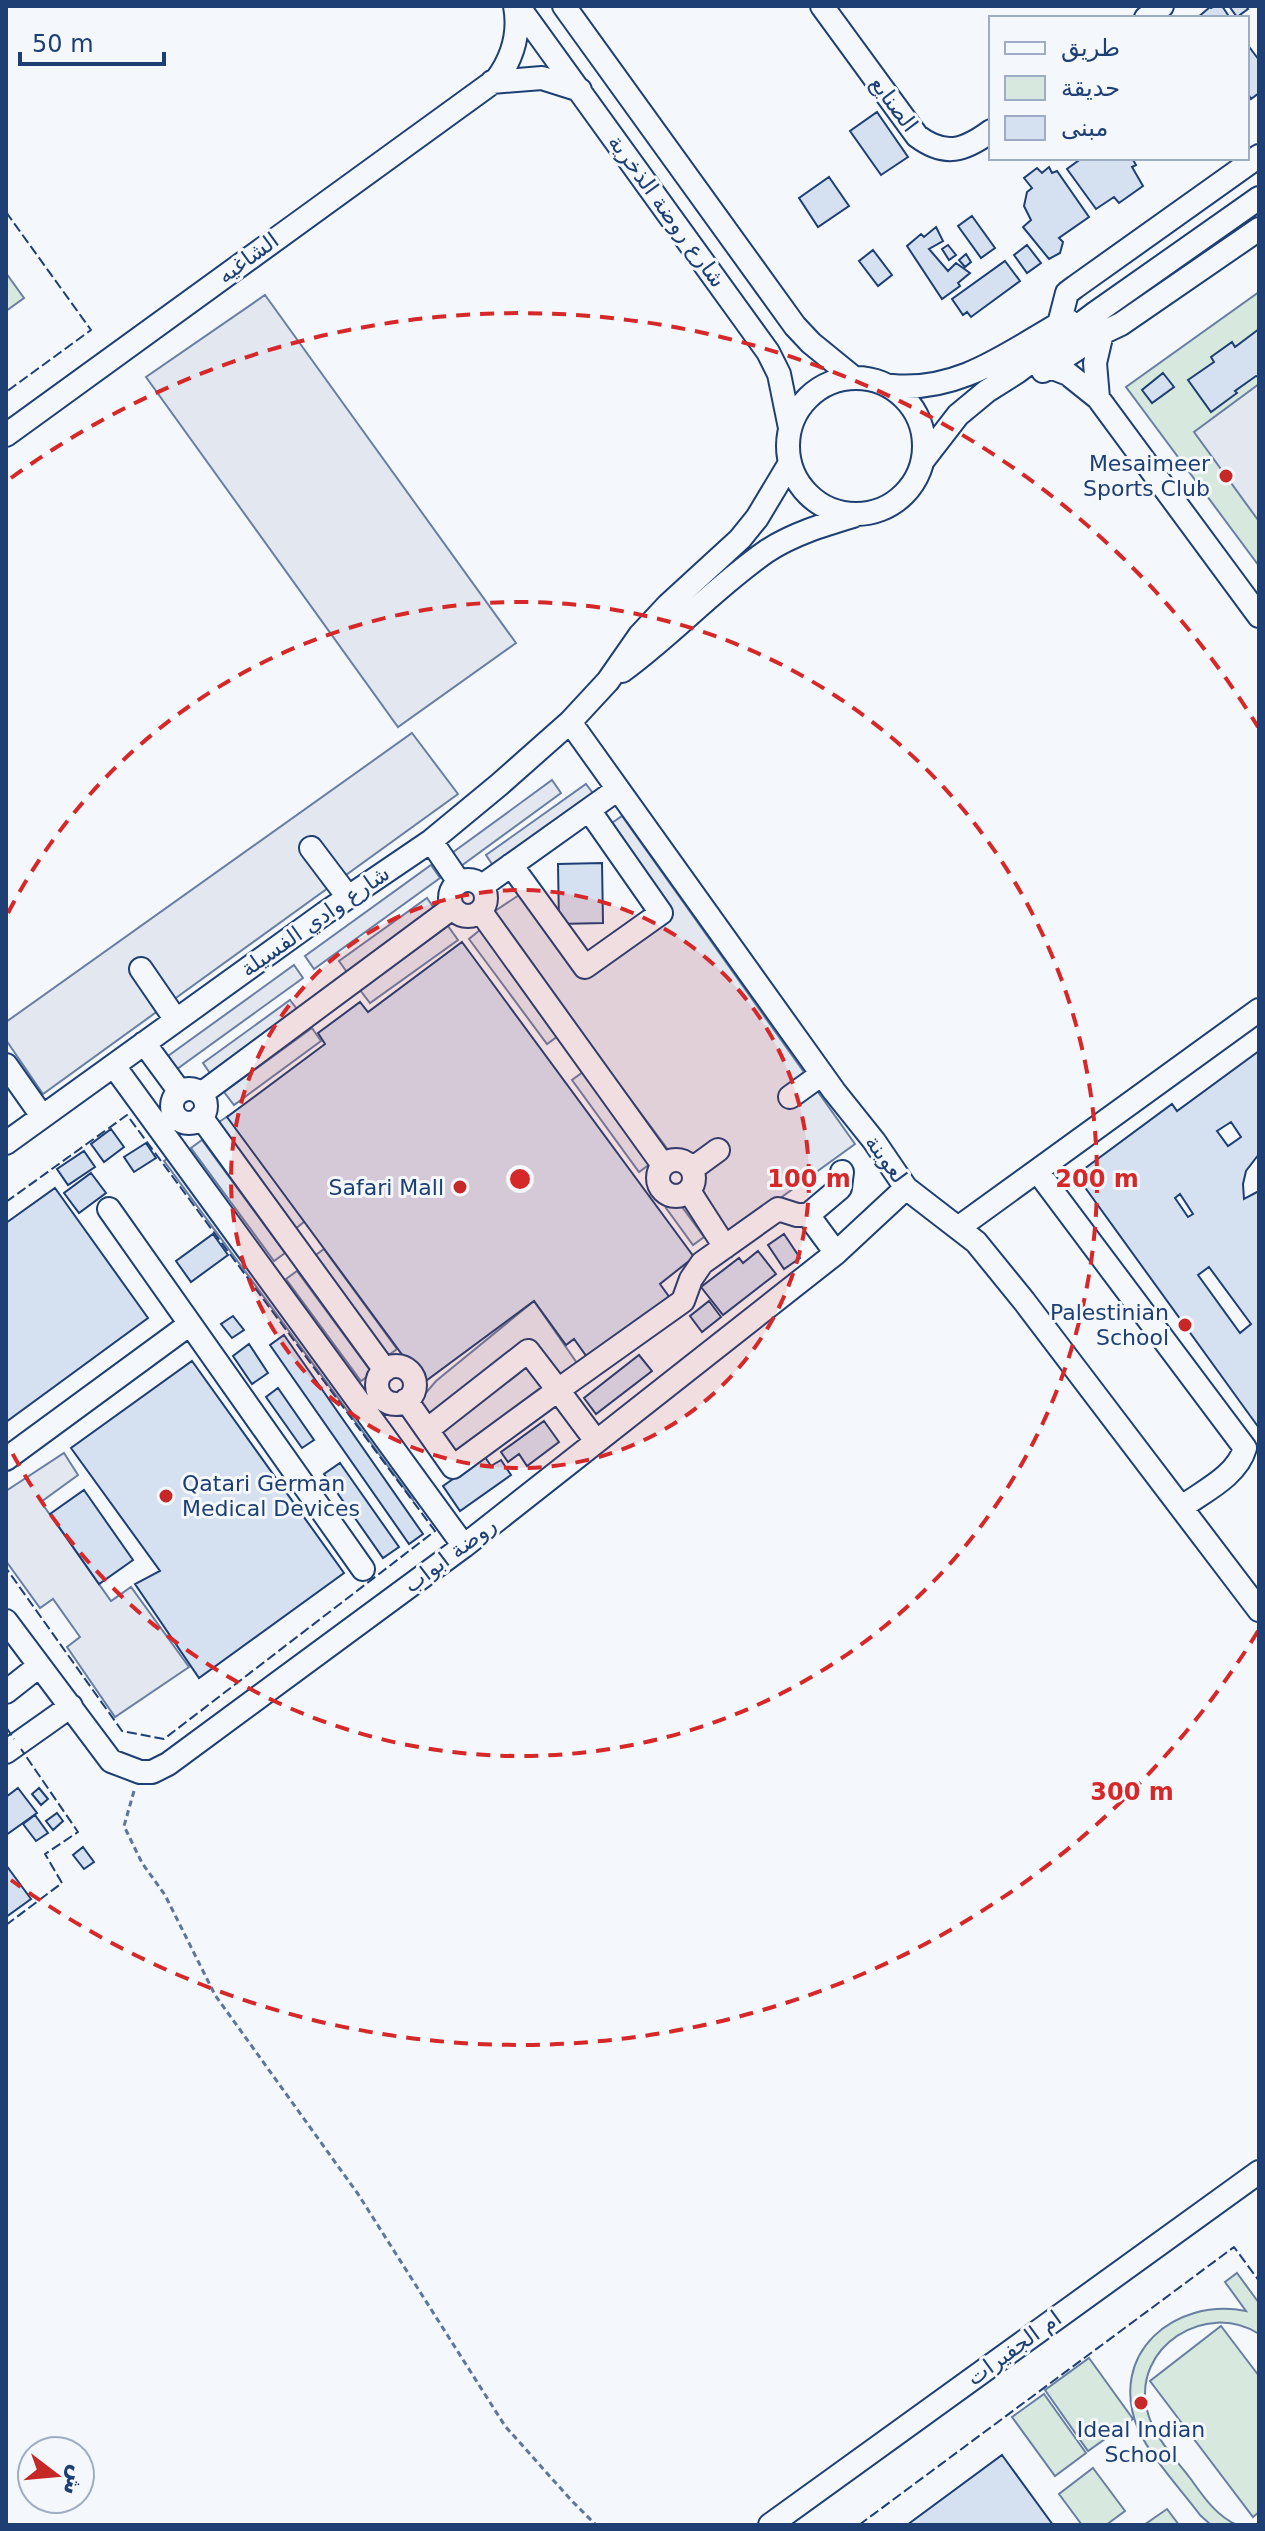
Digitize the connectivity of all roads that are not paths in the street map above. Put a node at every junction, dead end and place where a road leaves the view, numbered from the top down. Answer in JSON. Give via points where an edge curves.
{"nodes":[{"id":1,"x":517,"y":6,"type":"edge"},
{"id":2,"x":564,"y":6,"type":"edge"},
{"id":3,"x":822,"y":6,"type":"edge"},
{"id":4,"x":492,"y":82,"type":"junction"},
{"id":5,"x":580,"y":90,"type":"junction"},
{"id":6,"x":989,"y":132,"type":"edge"},
{"id":7,"x":1259,"y":156,"type":"edge"},
{"id":8,"x":1259,"y":198,"type":"edge"},
{"id":9,"x":1259,"y":229,"type":"edge"},
{"id":10,"x":1059,"y":324,"type":"junction"},
{"id":11,"x":1098,"y":324,"type":"junction"},
{"id":12,"x":1050,"y":367,"type":"junction"},
{"id":13,"x":854,"y":378,"type":"junction"},
{"id":14,"x":1004,"y":379,"type":"junction"},
{"id":15,"x":892,"y":386,"type":"junction"},
{"id":16,"x":1098,"y":398,"type":"junction"},
{"id":17,"x":790,"y":428,"type":"junction"},
{"id":18,"x":6,"y":435,"type":"edge"},
{"id":19,"x":924,"y":459,"type":"junction"},
{"id":20,"x":790,"y":463,"type":"junction"},
{"id":21,"x":855,"y":516,"type":"junction"},
{"id":22,"x":1259,"y":616,"type":"edge"},
{"id":23,"x":608,"y":681,"type":"junction"},
{"id":24,"x":570,"y":722,"type":"junction"},
{"id":25,"x":618,"y":789,"type":"junction"},
{"id":26,"x":589,"y":810,"type":"junction"},
{"id":27,"x":431,"y":841,"type":"junction"},
{"id":28,"x":311,"y":848,"type":"dead end"},
{"id":29,"x":511,"y":865,"type":"junction"},
{"id":30,"x":459,"y":882,"type":"junction"},
{"id":31,"x":482,"y":886,"type":"junction"},
{"id":32,"x":348,"y":897,"type":"junction"},
{"id":33,"x":452,"y":908,"type":"junction"},
{"id":34,"x":481,"y":912,"type":"junction"},
{"id":35,"x":141,"y":969,"type":"dead end"},
{"id":36,"x":1259,"y":1010,"type":"edge"},
{"id":37,"x":176,"y":1020,"type":"junction"},
{"id":38,"x":144,"y":1043,"type":"junction"},
{"id":39,"x":6,"y":1065,"type":"edge"},
{"id":40,"x":114,"y":1066,"type":"junction"},
{"id":41,"x":822,"y":1074,"type":"junction"},
{"id":42,"x":190,"y":1093,"type":"junction"},
{"id":43,"x":790,"y":1097,"type":"dead end"},
{"id":44,"x":42,"y":1116,"type":"junction"},
{"id":45,"x":201,"y":1117,"type":"junction"},
{"id":46,"x":167,"y":1122,"type":"junction"},
{"id":47,"x":6,"y":1143,"type":"edge"},
{"id":48,"x":718,"y":1150,"type":"dead end"},
{"id":49,"x":663,"y":1165,"type":"junction"},
{"id":50,"x":692,"y":1169,"type":"junction"},
{"id":51,"x":842,"y":1172,"type":"dead end"},
{"id":52,"x":1038,"y":1172,"type":"junction"},
{"id":53,"x":906,"y":1188,"type":"junction"},
{"id":54,"x":689,"y":1191,"type":"junction"},
{"id":55,"x":109,"y":1209,"type":"dead end"},
{"id":56,"x":808,"y":1215,"type":"junction"},
{"id":57,"x":958,"y":1228,"type":"junction"},
{"id":58,"x":725,"y":1247,"type":"junction"},
{"id":59,"x":836,"y":1253,"type":"junction"},
{"id":60,"x":190,"y":1324,"type":"junction"},
{"id":61,"x":385,"y":1370,"type":"junction"},
{"id":62,"x":558,"y":1390,"type":"junction"},
{"id":63,"x":406,"y":1400,"type":"junction"},
{"id":64,"x":373,"y":1404,"type":"junction"},
{"id":65,"x":427,"y":1430,"type":"junction"},
{"id":66,"x":596,"y":1441,"type":"junction"},
{"id":67,"x":6,"y":1459,"type":"edge"},
{"id":68,"x":1182,"y":1507,"type":"junction"},
{"id":69,"x":464,"y":1546,"type":"junction"},
{"id":70,"x":363,"y":1569,"type":"dead end"},
{"id":71,"x":1259,"y":1610,"type":"edge"},
{"id":72,"x":6,"y":1621,"type":"edge"},
{"id":73,"x":39,"y":1666,"type":"junction"},
{"id":74,"x":6,"y":1692,"type":"edge"},
{"id":75,"x":71,"y":1706,"type":"junction"},
{"id":76,"x":6,"y":1752,"type":"edge"},
{"id":77,"x":1259,"y":2172,"type":"edge"},
{"id":78,"x":770,"y":2525,"type":"edge"}],
"edges":[{"from":1,"to":4,"type":"street","name":"الشاغيه","via":[[514,47]]},
{"from":1,"to":5,"type":"street","name":"شارع روضة الذخرية"},
{"from":2,"to":13,"type":"street","name":"شارع روضة الذخرية","via":[[795,326]]},
{"from":3,"to":6,"type":"street","name":"الصنايع","via":[[917,136],[947,150],[963,148]]},
{"from":4,"to":5,"type":"street","via":[[542,78]]},
{"from":4,"to":18,"type":"street","name":"الشاغيه"},
{"from":5,"to":17,"type":"street","name":"شارع روضة الذخرية","via":[[768,352],[779,374]]},
{"from":7,"to":10,"type":"street","via":[[1067,293]]},
{"from":8,"to":11,"type":"street"},
{"from":9,"to":11,"type":"street","via":[[1121,324]]},
{"from":10,"to":11,"type":"street"},
{"from":10,"to":15,"type":"street","via":[[958,379],[926,387]]},
{"from":11,"to":12,"type":"street"},
{"from":11,"to":14,"type":"street"},
{"from":11,"to":16,"type":"street"},
{"from":12,"to":14,"type":"street","via":[[1033,377]]},
{"from":12,"to":16,"type":"street"},
{"from":13,"to":15,"type":"street"},
{"from":13,"to":17,"type":"street","via":[[814,392]]},
{"from":14,"to":19,"type":"street","via":[[958,415]]},
{"from":15,"to":19,"type":"street","via":[[919,418]]},
{"from":16,"to":22,"type":"street"},
{"from":17,"to":20,"type":"street"},
{"from":19,"to":21,"type":"street","via":[[907,494],[892,506]]},
{"from":20,"to":21,"type":"street","via":[[798,484],[813,501]]},
{"from":20,"to":23,"type":"street","name":"شارع وادي الفسيلة","via":[[740,539],[640,635]]},
{"from":21,"to":23,"type":"street","name":"شارع وادي الفسيلة","via":[[767,551]]},
{"from":23,"to":24,"type":"street","name":"شارع وادي الفسيلة"},
{"from":24,"to":25,"type":"street","name":"لعوينة"},
{"from":24,"to":27,"type":"street","name":"شارع وادي الفسيلة"},
{"from":25,"to":26,"type":"street"},
{"from":25,"to":41,"type":"street","name":"لعوينة"},
{"from":26,"to":29,"type":"street"},
{"from":26,"to":29,"type":"street","via":[[661,913],[585,967]]},
{"from":27,"to":30,"type":"street"},
{"from":27,"to":32,"type":"street","name":"شارع وادي الفسيلة"},
{"from":28,"to":32,"type":"street"},
{"from":29,"to":31,"type":"street"},
{"from":30,"to":31,"type":"street","via":[[471,880]]},
{"from":30,"to":33,"type":"street","via":[[450,893]]},
{"from":31,"to":34,"type":"street","via":[[486,902]]},
{"from":32,"to":37,"type":"street","name":"شارع وادي الفسيلة"},
{"from":33,"to":34,"type":"street","via":[[470,917]]},
{"from":33,"to":42,"type":"street"},
{"from":34,"to":49,"type":"street"},
{"from":35,"to":37,"type":"street"},
{"from":36,"to":52,"type":"street"},
{"from":37,"to":38,"type":"street","name":"شارع وادي الفسيلة"},
{"from":38,"to":40,"type":"street","name":"شارع وادي الفسيلة"},
{"from":38,"to":42,"type":"street"},
{"from":39,"to":44,"type":"street"},
{"from":40,"to":44,"type":"street","name":"شارع وادي الفسيلة"},
{"from":40,"to":46,"type":"street"},
{"from":41,"to":43,"type":"street"},
{"from":41,"to":53,"type":"street","name":"لعوينة"},
{"from":42,"to":45,"type":"street","via":[[205,1108]]},
{"from":42,"to":46,"type":"street","via":[[173,1101]]},
{"from":44,"to":47,"type":"street","name":"شارع وادي الفسيلة"},
{"from":45,"to":46,"type":"street"},
{"from":45,"to":61,"type":"street"},
{"from":46,"to":64,"type":"street"},
{"from":48,"to":50,"type":"street"},
{"from":49,"to":50,"type":"street","via":[[676,1160]]},
{"from":49,"to":54,"type":"street","via":[[658,1178],[663,1191],[676,1197]]},
{"from":50,"to":54,"type":"street","via":[[695,1178]]},
{"from":51,"to":56,"type":"street","via":[[840,1188]]},
{"from":52,"to":57,"type":"street"},
{"from":52,"to":68,"type":"street","via":[[1245,1448],[1228,1475]]},
{"from":53,"to":57,"type":"street","name":"لعوينة"},
{"from":53,"to":59,"type":"street","name":"روضة ابواب"},
{"from":54,"to":58,"type":"street"},
{"from":55,"to":60,"type":"street"},
{"from":56,"to":58,"type":"street","via":[[778,1209]]},
{"from":56,"to":59,"type":"street"},
{"from":57,"to":68,"type":"street","name":"لعوينة","via":[[1014,1289]]},
{"from":58,"to":62,"type":"street","via":[[702,1263],[683,1301]]},
{"from":59,"to":66,"type":"street","name":"روضة ابواب"},
{"from":60,"to":67,"type":"street"},
{"from":60,"to":70,"type":"street"},
{"from":61,"to":63,"type":"street","via":[[399,1366],[412,1375],[414,1390]]},
{"from":61,"to":64,"type":"street"},
{"from":62,"to":65,"type":"street","via":[[453,1467]]},
{"from":62,"to":65,"type":"street","via":[[528,1351]]},
{"from":62,"to":66,"type":"street"},
{"from":63,"to":64,"type":"street"},
{"from":63,"to":65,"type":"street"},
{"from":64,"to":69,"type":"street"},
{"from":66,"to":69,"type":"street","name":"روضة ابواب"},
{"from":68,"to":71,"type":"street","name":"لعوينة"},
{"from":69,"to":75,"type":"street","name":"روضة ابواب","via":[[152,1772],[111,1761]]},
{"from":72,"to":73,"type":"street"},
{"from":73,"to":74,"type":"street"},
{"from":73,"to":75,"type":"street"},
{"from":75,"to":76,"type":"street"},
{"from":77,"to":78,"type":"street","name":"ام الجفيرات"}]}
